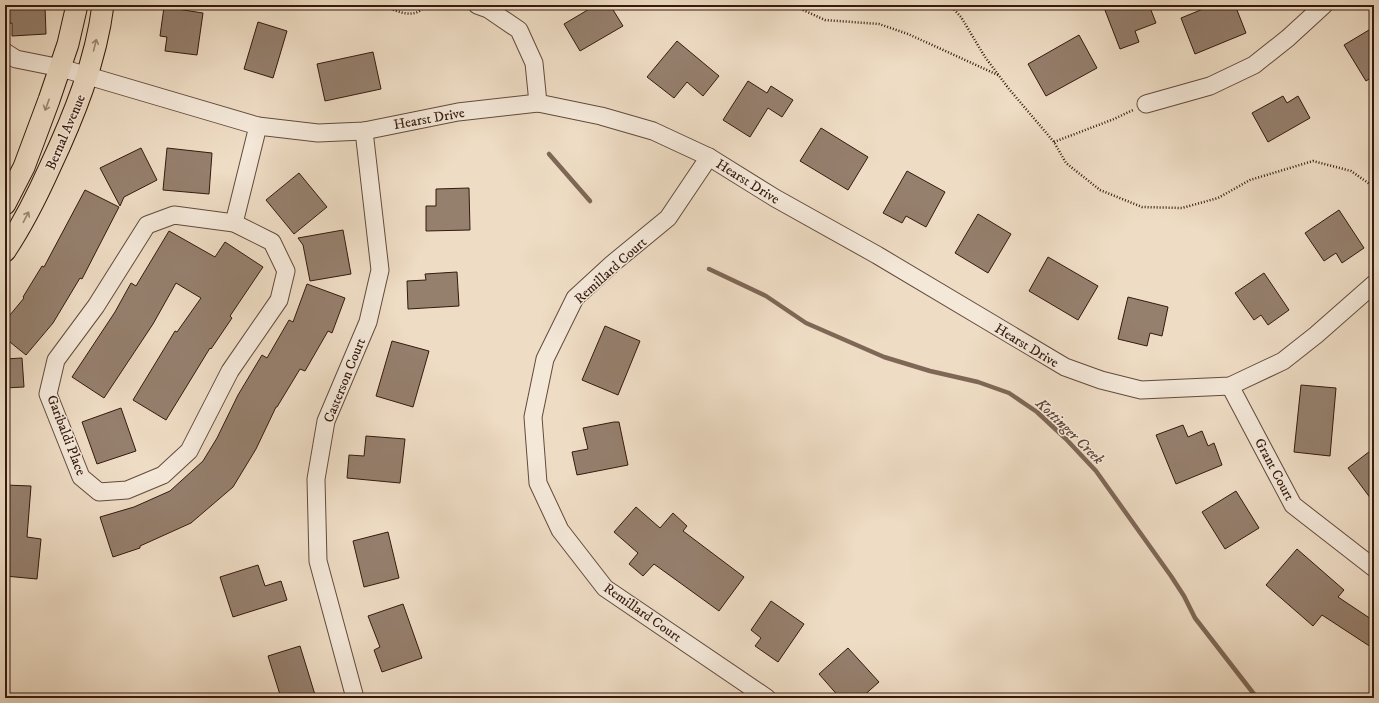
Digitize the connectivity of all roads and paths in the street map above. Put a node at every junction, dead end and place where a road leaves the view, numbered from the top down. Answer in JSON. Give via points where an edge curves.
{"nodes":[{"id":1,"x":77,"y":5,"type":"edge"},
{"id":2,"x":104,"y":5,"type":"edge"},
{"id":3,"x":382,"y":5,"type":"edge"},
{"id":4,"x":426,"y":5,"type":"edge"},
{"id":5,"x":477,"y":5,"type":"edge"},
{"id":6,"x":792,"y":5,"type":"edge"},
{"id":7,"x":950,"y":5,"type":"edge"},
{"id":8,"x":1324,"y":5,"type":"edge"},
{"id":9,"x":5,"y":52,"type":"edge"},
{"id":10,"x":61,"y":68,"type":"junction"},
{"id":11,"x":998,"y":75,"type":"junction"},
{"id":12,"x":87,"y":76,"type":"junction"},
{"id":13,"x":538,"y":103,"type":"junction"},
{"id":14,"x":1146,"y":104,"type":"joint"},
{"id":15,"x":258,"y":126,"type":"junction"},
{"id":16,"x":364,"y":131,"type":"junction"},
{"id":17,"x":1054,"y":142,"type":"junction"},
{"id":18,"x":709,"y":157,"type":"junction"},
{"id":19,"x":1374,"y":187,"type":"edge"},
{"id":20,"x":5,"y":204,"type":"edge"},
{"id":21,"x":234,"y":223,"type":"junction"},
{"id":22,"x":5,"y":250,"type":"edge"},
{"id":23,"x":1374,"y":284,"type":"edge"},
{"id":24,"x":1230,"y":386,"type":"junction"},
{"id":25,"x":1374,"y":568,"type":"edge"},
{"id":26,"x":355,"y":698,"type":"edge"},
{"id":27,"x":767,"y":698,"type":"edge"}],
"edges":[{"from":1,"to":10,"type":"main road","name":"Bernal Avenue"},
{"from":12,"to":2,"type":"main road","name":"Bernal Avenue","one_way":true},
{"from":3,"to":4,"type":"path","via":[[407,15],[422,10]]},
{"from":5,"to":13,"type":"street","via":[[488,9],[519,30],[534,62]]},
{"from":6,"to":11,"type":"path","via":[[825,20],[879,24],[908,34]]},
{"from":7,"to":11,"type":"path","via":[[961,17]]},
{"from":8,"to":14,"type":"street","via":[[1254,65],[1210,86]]},
{"from":9,"to":10,"type":"street","name":"Hearst Drive","via":[[16,59]]},
{"from":10,"to":12,"type":"street","name":"Hearst Drive"},
{"from":10,"to":20,"type":"main road","name":"Bernal Avenue","one_way":true,"via":[[24,168]]},
{"from":11,"to":17,"type":"path"},
{"from":12,"to":15,"type":"street","name":"Hearst Drive"},
{"from":22,"to":12,"type":"main road","name":"Bernal Avenue","one_way":true,"via":[[21,226],[48,172],[67,131]]},
{"from":13,"to":16,"type":"street","name":"Hearst Drive","via":[[458,112]]},
{"from":13,"to":18,"type":"street","name":"Hearst Drive","via":[[601,116],[654,131]]},
{"from":14,"to":17,"type":"path"},
{"from":15,"to":16,"type":"street","name":"Hearst Drive","via":[[318,133]]},
{"from":15,"to":21,"type":"street"},
{"from":16,"to":26,"type":"street","name":"Casterson Court","via":[[380,270],[368,322],[326,421],[316,479],[318,561]]},
{"from":17,"to":19,"type":"path","via":[[1066,163],[1100,190],[1142,207],[1182,208],[1218,198],[1250,180],[1314,161],[1351,171]]},
{"from":18,"to":24,"type":"street","name":"Hearst Drive","via":[[774,198],[877,255],[1065,367],[1101,380],[1141,390]]},
{"from":18,"to":27,"type":"street","name":"Remillard Court","via":[[668,218],[575,298],[545,359],[533,417],[538,483],[560,530],[605,588]]},
{"from":21,"to":21,"type":"street","name":"Garibaldi Place","via":[[174,215],[147,225],[96,306],[56,360],[48,394],[81,477],[99,492],[127,490],[163,475],[189,451],[230,371],[279,300],[286,271],[272,242]]},
{"from":23,"to":24,"type":"street","name":"Hearst Drive","via":[[1283,361]]},
{"from":24,"to":25,"type":"street","name":"Grant Court","via":[[1293,505]]}]}
